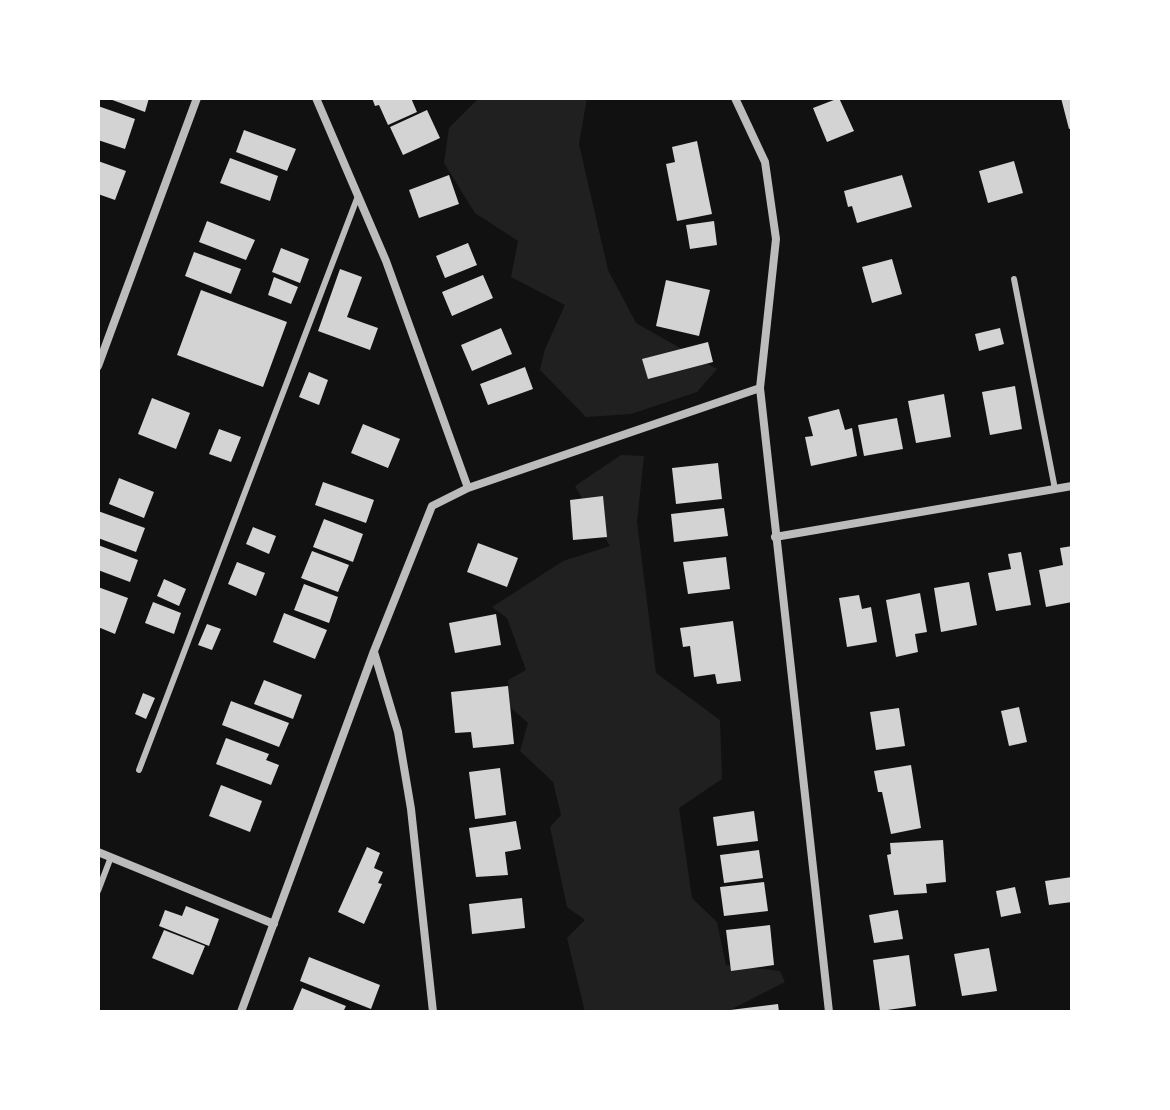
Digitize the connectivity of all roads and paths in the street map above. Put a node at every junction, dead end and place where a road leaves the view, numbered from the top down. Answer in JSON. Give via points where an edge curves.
{"nodes":[{"id":1,"x":197,"y":98,"type":"edge"},
{"id":2,"x":316,"y":98,"type":"edge"},
{"id":3,"x":735,"y":98,"type":"edge"},
{"id":4,"x":358,"y":196,"type":"junction"},
{"id":5,"x":1014,"y":279,"type":"dead end"},
{"id":6,"x":98,"y":366,"type":"edge"},
{"id":7,"x":760,"y":388,"type":"junction"},
{"id":8,"x":1072,"y":486,"type":"edge"},
{"id":9,"x":468,"y":488,"type":"junction"},
{"id":10,"x":1055,"y":489,"type":"junction"},
{"id":11,"x":775,"y":537,"type":"junction"},
{"id":12,"x":374,"y":651,"type":"junction"},
{"id":13,"x":139,"y":770,"type":"dead end"},
{"id":14,"x":98,"y":852,"type":"edge"},
{"id":15,"x":111,"y":857,"type":"junction"},
{"id":16,"x":98,"y":891,"type":"edge"},
{"id":17,"x":274,"y":924,"type":"junction"},
{"id":18,"x":241,"y":1012,"type":"edge"},
{"id":19,"x":433,"y":1012,"type":"edge"},
{"id":20,"x":829,"y":1012,"type":"edge"}],
"edges":[{"from":1,"to":6,"type":"street"},
{"from":2,"to":4,"type":"street"},
{"from":3,"to":7,"type":"street","via":[[765,162],[776,239]]},
{"from":4,"to":9,"type":"street"},
{"from":4,"to":13,"type":"lane"},
{"from":5,"to":10,"type":"lane"},
{"from":7,"to":9,"type":"street"},
{"from":7,"to":11,"type":"street"},
{"from":8,"to":10,"type":"street"},
{"from":9,"to":12,"type":"street","via":[[432,506]]},
{"from":10,"to":11,"type":"street"},
{"from":11,"to":20,"type":"street"},
{"from":12,"to":17,"type":"street"},
{"from":12,"to":19,"type":"street","via":[[398,732],[411,809]]},
{"from":14,"to":15,"type":"street"},
{"from":15,"to":16,"type":"lane"},
{"from":15,"to":17,"type":"street"},
{"from":17,"to":18,"type":"street"}]}
